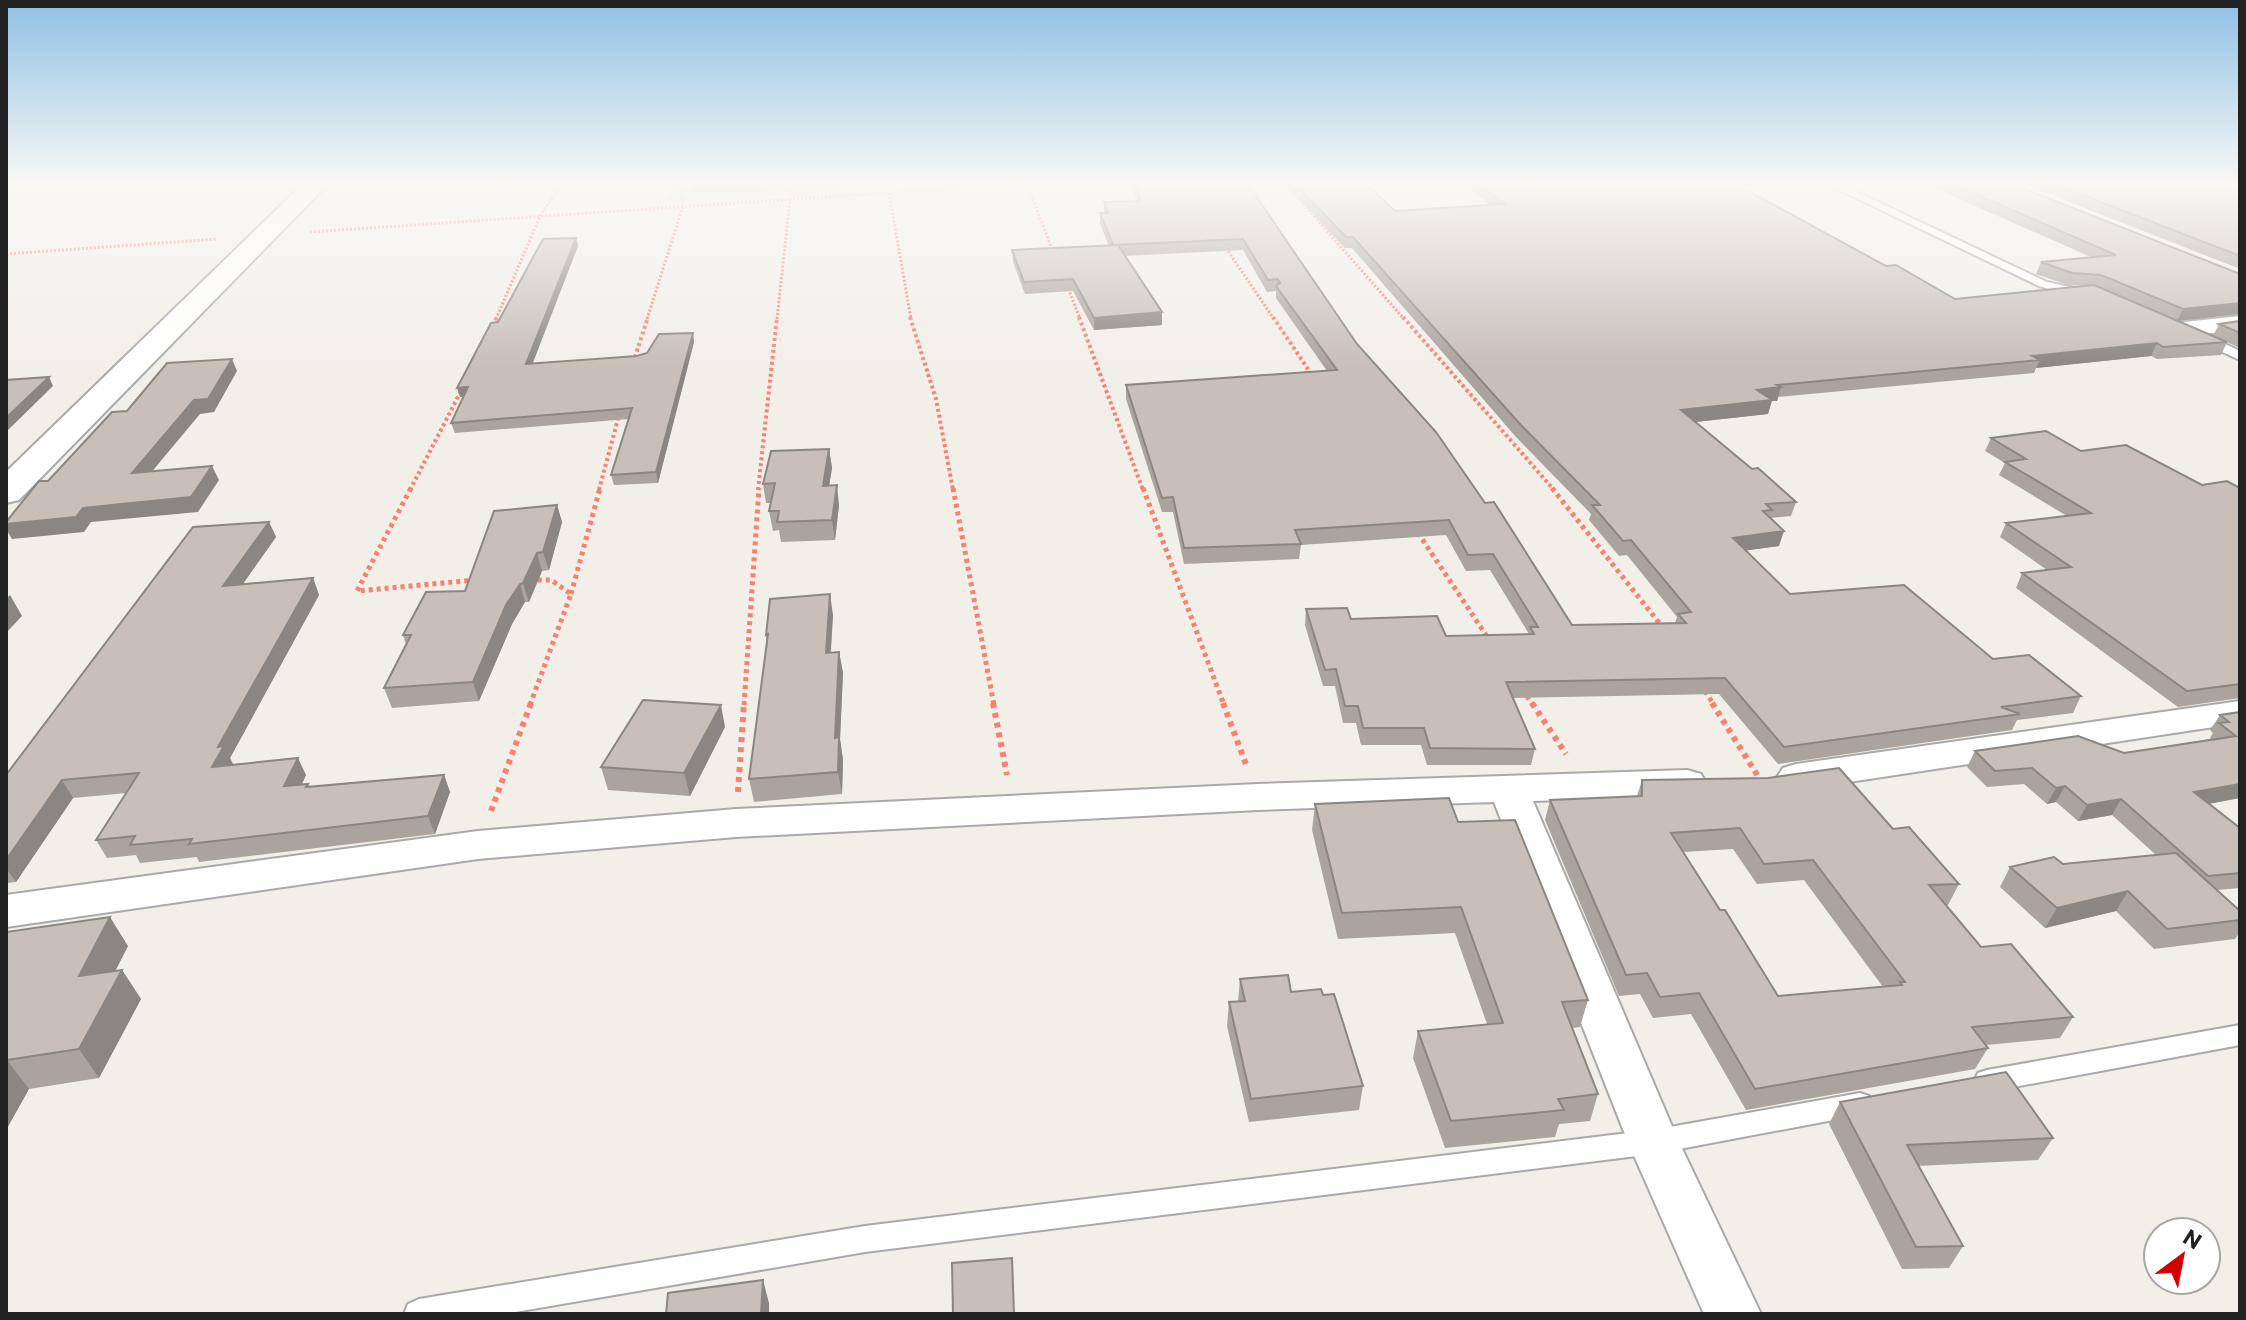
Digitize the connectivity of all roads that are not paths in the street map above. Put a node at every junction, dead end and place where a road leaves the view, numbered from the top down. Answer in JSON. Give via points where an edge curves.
{"nodes":[{"id":1,"x":254,"y":245,"type":"edge"},
{"id":2,"x":1960,"y":245,"type":"edge"},
{"id":3,"x":2091,"y":291,"type":"edge"},
{"id":4,"x":2240,"y":323,"type":"edge"},
{"id":5,"x":2178,"y":327,"type":"joint"},
{"id":6,"x":2240,"y":356,"type":"edge"},
{"id":7,"x":6,"y":492,"type":"edge"},
{"id":8,"x":2240,"y":712,"type":"edge"},
{"id":9,"x":1761,"y":782,"type":"edge"},
{"id":10,"x":1714,"y":783,"type":"edge"},
{"id":11,"x":1508,"y":788,"type":"junction"},
{"id":12,"x":6,"y":911,"type":"edge"},
{"id":13,"x":2240,"y":1035,"type":"edge"},
{"id":14,"x":1962,"y":1086,"type":"edge"},
{"id":15,"x":1885,"y":1100,"type":"edge"},
{"id":16,"x":1653,"y":1142,"type":"junction"},
{"id":17,"x":419,"y":1314,"type":"edge"},
{"id":18,"x":1733,"y":1314,"type":"edge"}],
"edges":[{"from":1,"to":7,"type":"street"},
{"from":2,"to":3,"type":"lane","via":[[2043,284]]},
{"from":4,"to":5,"type":"street"},
{"from":5,"to":6,"type":"lane"},
{"from":8,"to":9,"type":"street"},
{"from":10,"to":11,"type":"street"},
{"from":11,"to":12,"type":"street","via":[[736,823],[478,845]]},
{"from":11,"to":16,"type":"street"},
{"from":13,"to":14,"type":"lane"},
{"from":15,"to":16,"type":"lane"},
{"from":16,"to":17,"type":"lane","via":[[865,1239]]},
{"from":16,"to":18,"type":"street"}]}
